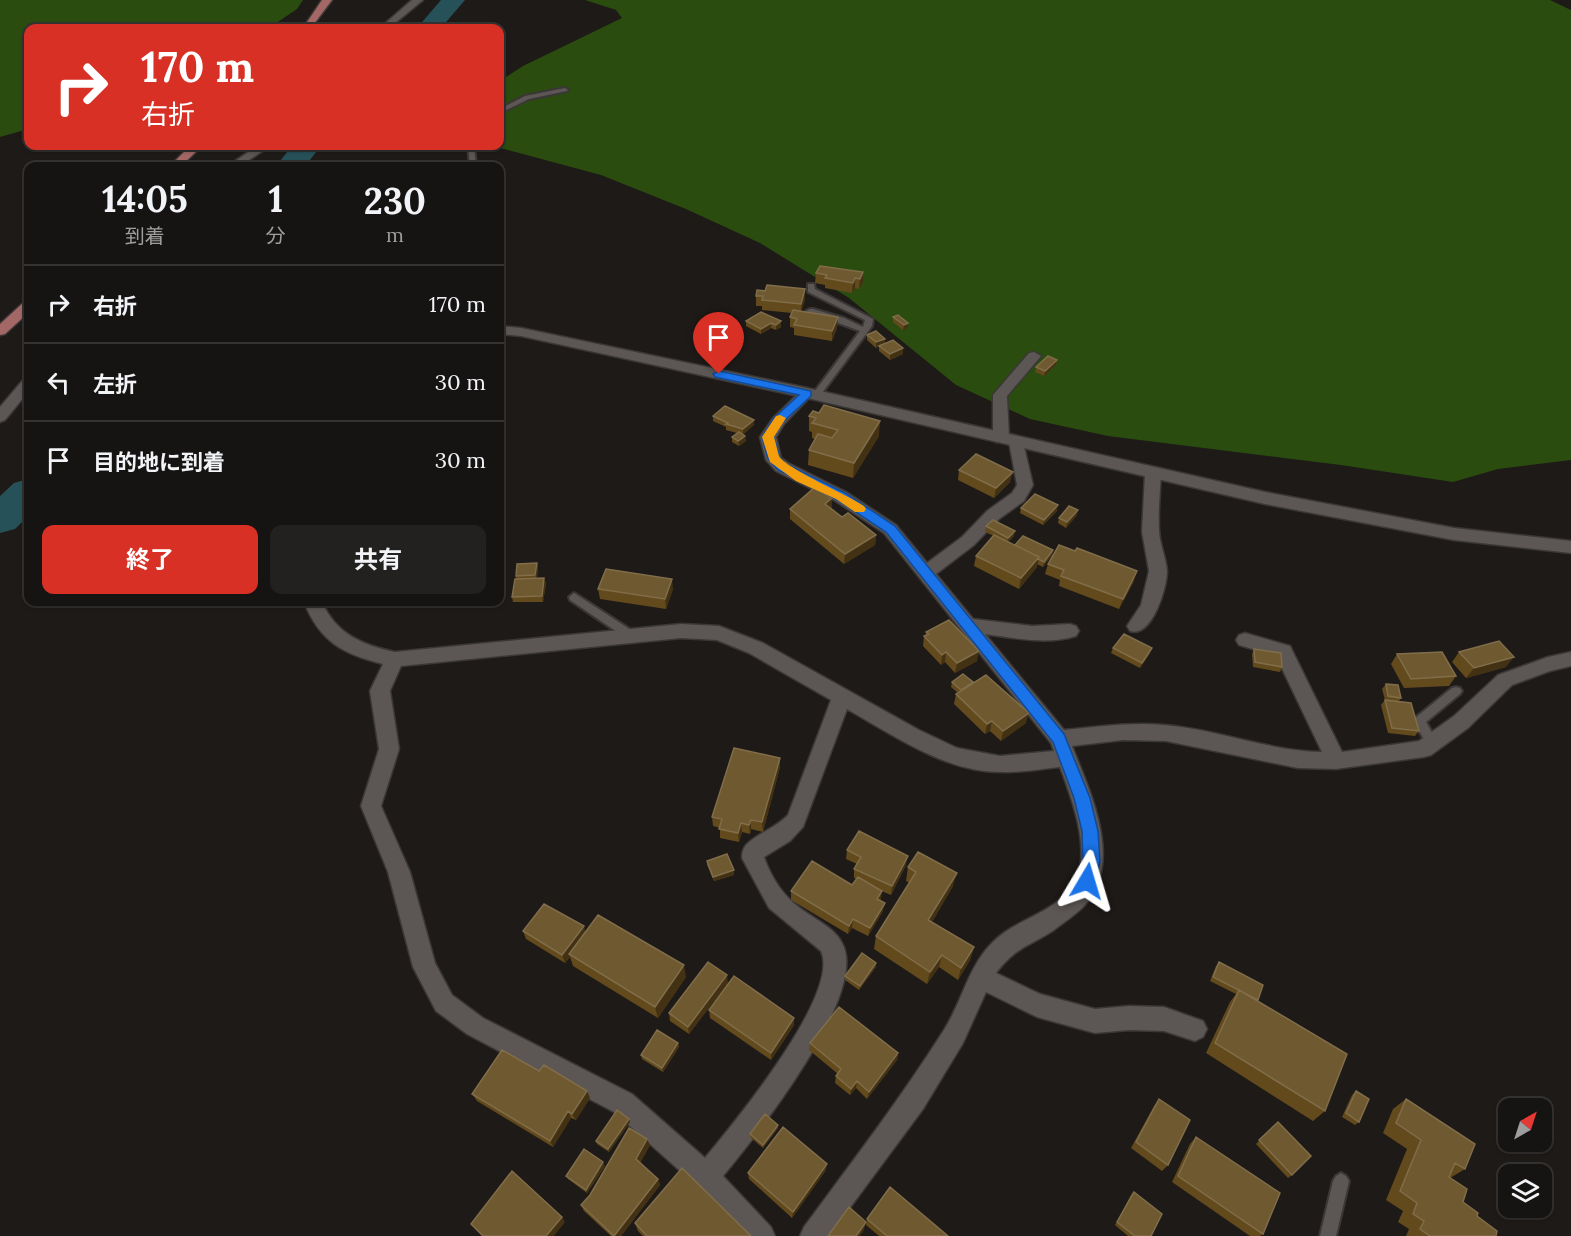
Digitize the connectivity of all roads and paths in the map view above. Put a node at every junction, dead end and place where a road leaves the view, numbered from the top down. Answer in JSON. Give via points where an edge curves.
{"nodes":[{"id":1,"x":327,"y":0,"type":"edge"},
{"id":2,"x":418,"y":0,"type":"edge"},
{"id":3,"x":310,"y":24,"type":"edge"},
{"id":4,"x":389,"y":24,"type":"edge"},
{"id":5,"x":565,"y":90,"type":"dead end"},
{"id":6,"x":504,"y":109,"type":"edge"},
{"id":7,"x":192,"y":150,"type":"edge"},
{"id":8,"x":258,"y":150,"type":"edge"},
{"id":9,"x":179,"y":162,"type":"edge"},
{"id":10,"x":239,"y":162,"type":"edge"},
{"id":11,"x":811,"y":286,"type":"dead end"},
{"id":12,"x":24,"y":310,"type":"edge"},
{"id":13,"x":810,"y":311,"type":"edge"},
{"id":14,"x":504,"y":330,"type":"edge"},
{"id":15,"x":864,"y":330,"type":"junction"},
{"id":16,"x":0,"y":331,"type":"edge"},
{"id":17,"x":1034,"y":356,"type":"dead end"},
{"id":18,"x":24,"y":388,"type":"edge"},
{"id":19,"x":811,"y":394,"type":"junction"},
{"id":20,"x":0,"y":417,"type":"edge"},
{"id":21,"x":1009,"y":440,"type":"junction"},
{"id":22,"x":1153,"y":473,"type":"junction"},
{"id":23,"x":1571,"y":547,"type":"edge"},
{"id":24,"x":925,"y":573,"type":"junction"},
{"id":25,"x":574,"y":597,"type":"dead end"},
{"id":26,"x":315,"y":606,"type":"edge"},
{"id":27,"x":967,"y":625,"type":"junction"},
{"id":28,"x":1136,"y":626,"type":"dead end"},
{"id":29,"x":1070,"y":631,"type":"dead end"},
{"id":30,"x":630,"y":635,"type":"junction"},
{"id":31,"x":1245,"y":640,"type":"dead end"},
{"id":32,"x":395,"y":659,"type":"junction"},
{"id":33,"x":1571,"y":659,"type":"edge"},
{"id":34,"x":1456,"y":691,"type":"dead end"},
{"id":35,"x":842,"y":697,"type":"junction"},
{"id":36,"x":1059,"y":739,"type":"junction"},
{"id":37,"x":1432,"y":743,"type":"junction"},
{"id":38,"x":1066,"y":758,"type":"junction"},
{"id":39,"x":1336,"y":761,"type":"junction"},
{"id":40,"x":981,"y":978,"type":"junction"},
{"id":41,"x":1195,"y":1029,"type":"dead end"},
{"id":42,"x":706,"y":1177,"type":"junction"},
{"id":43,"x":1341,"y":1181,"type":"dead end"},
{"id":44,"x":762,"y":1236,"type":"edge"},
{"id":45,"x":813,"y":1236,"type":"edge"},
{"id":46,"x":1329,"y":1236,"type":"edge"}],
"edges":[{"from":1,"to":3,"type":"main road"},
{"from":2,"to":4,"type":"street"},
{"from":5,"to":6,"type":"lane","via":[[527,97]]},
{"from":7,"to":9,"type":"main road"},
{"from":8,"to":10,"type":"street"},
{"from":11,"to":15,"type":"lane","via":[[869,319]]},
{"from":12,"to":16,"type":"main road"},
{"from":13,"to":15,"type":"lane"},
{"from":14,"to":19,"type":"street"},
{"from":15,"to":19,"type":"lane"},
{"from":17,"to":21,"type":"street","via":[[1000,395]]},
{"from":18,"to":20,"type":"street"},
{"from":19,"to":21,"type":"street"},
{"from":19,"to":24,"type":"street","via":[[778,421],[768,437],[774,459],[890,529]]},
{"from":21,"to":22,"type":"street"},
{"from":21,"to":24,"type":"street","via":[[1025,485],[1018,497]]},
{"from":22,"to":23,"type":"street","via":[[1454,534]]},
{"from":22,"to":28,"type":"street","via":[[1150,532],[1158,571],[1150,607]]},
{"from":24,"to":27,"type":"street"},
{"from":25,"to":30,"type":"lane"},
{"from":26,"to":32,"type":"street","via":[[321,620],[340,641],[365,653]]},
{"from":27,"to":29,"type":"street","via":[[1032,633]]},
{"from":27,"to":36,"type":"street"},
{"from":30,"to":32,"type":"street"},
{"from":30,"to":35,"type":"street","via":[[719,633],[756,648]]},
{"from":31,"to":39,"type":"street","via":[[1282,651]]},
{"from":32,"to":42,"type":"street","via":[[380,691],[389,749],[371,806],[399,872],[424,968],[444,1003],[475,1026],[623,1103]]},
{"from":33,"to":37,"type":"street","via":[[1506,680]]},
{"from":34,"to":37,"type":"lane","via":[[1419,722]]},
{"from":35,"to":38,"type":"street","via":[[912,736],[974,761],[1000,765]]},
{"from":35,"to":42,"type":"street","via":[[796,821],[753,852],[780,905],[834,950],[837,965],[831,988],[816,1025],[751,1123]]},
{"from":36,"to":38,"type":"street"},
{"from":36,"to":39,"type":"street","via":[[1124,732],[1166,733],[1298,760]]},
{"from":37,"to":39,"type":"street","via":[[1424,749]]},
{"from":38,"to":40,"type":"street","via":[[1090,831],[1092,862],[1087,881],[1076,899],[998,952]]},
{"from":40,"to":41,"type":"street","via":[[1036,1005],[1095,1021],[1164,1019]]},
{"from":40,"to":45,"type":"street","via":[[955,1035],[914,1100]]},
{"from":42,"to":44,"type":"street"},
{"from":43,"to":46,"type":"lane"}]}
